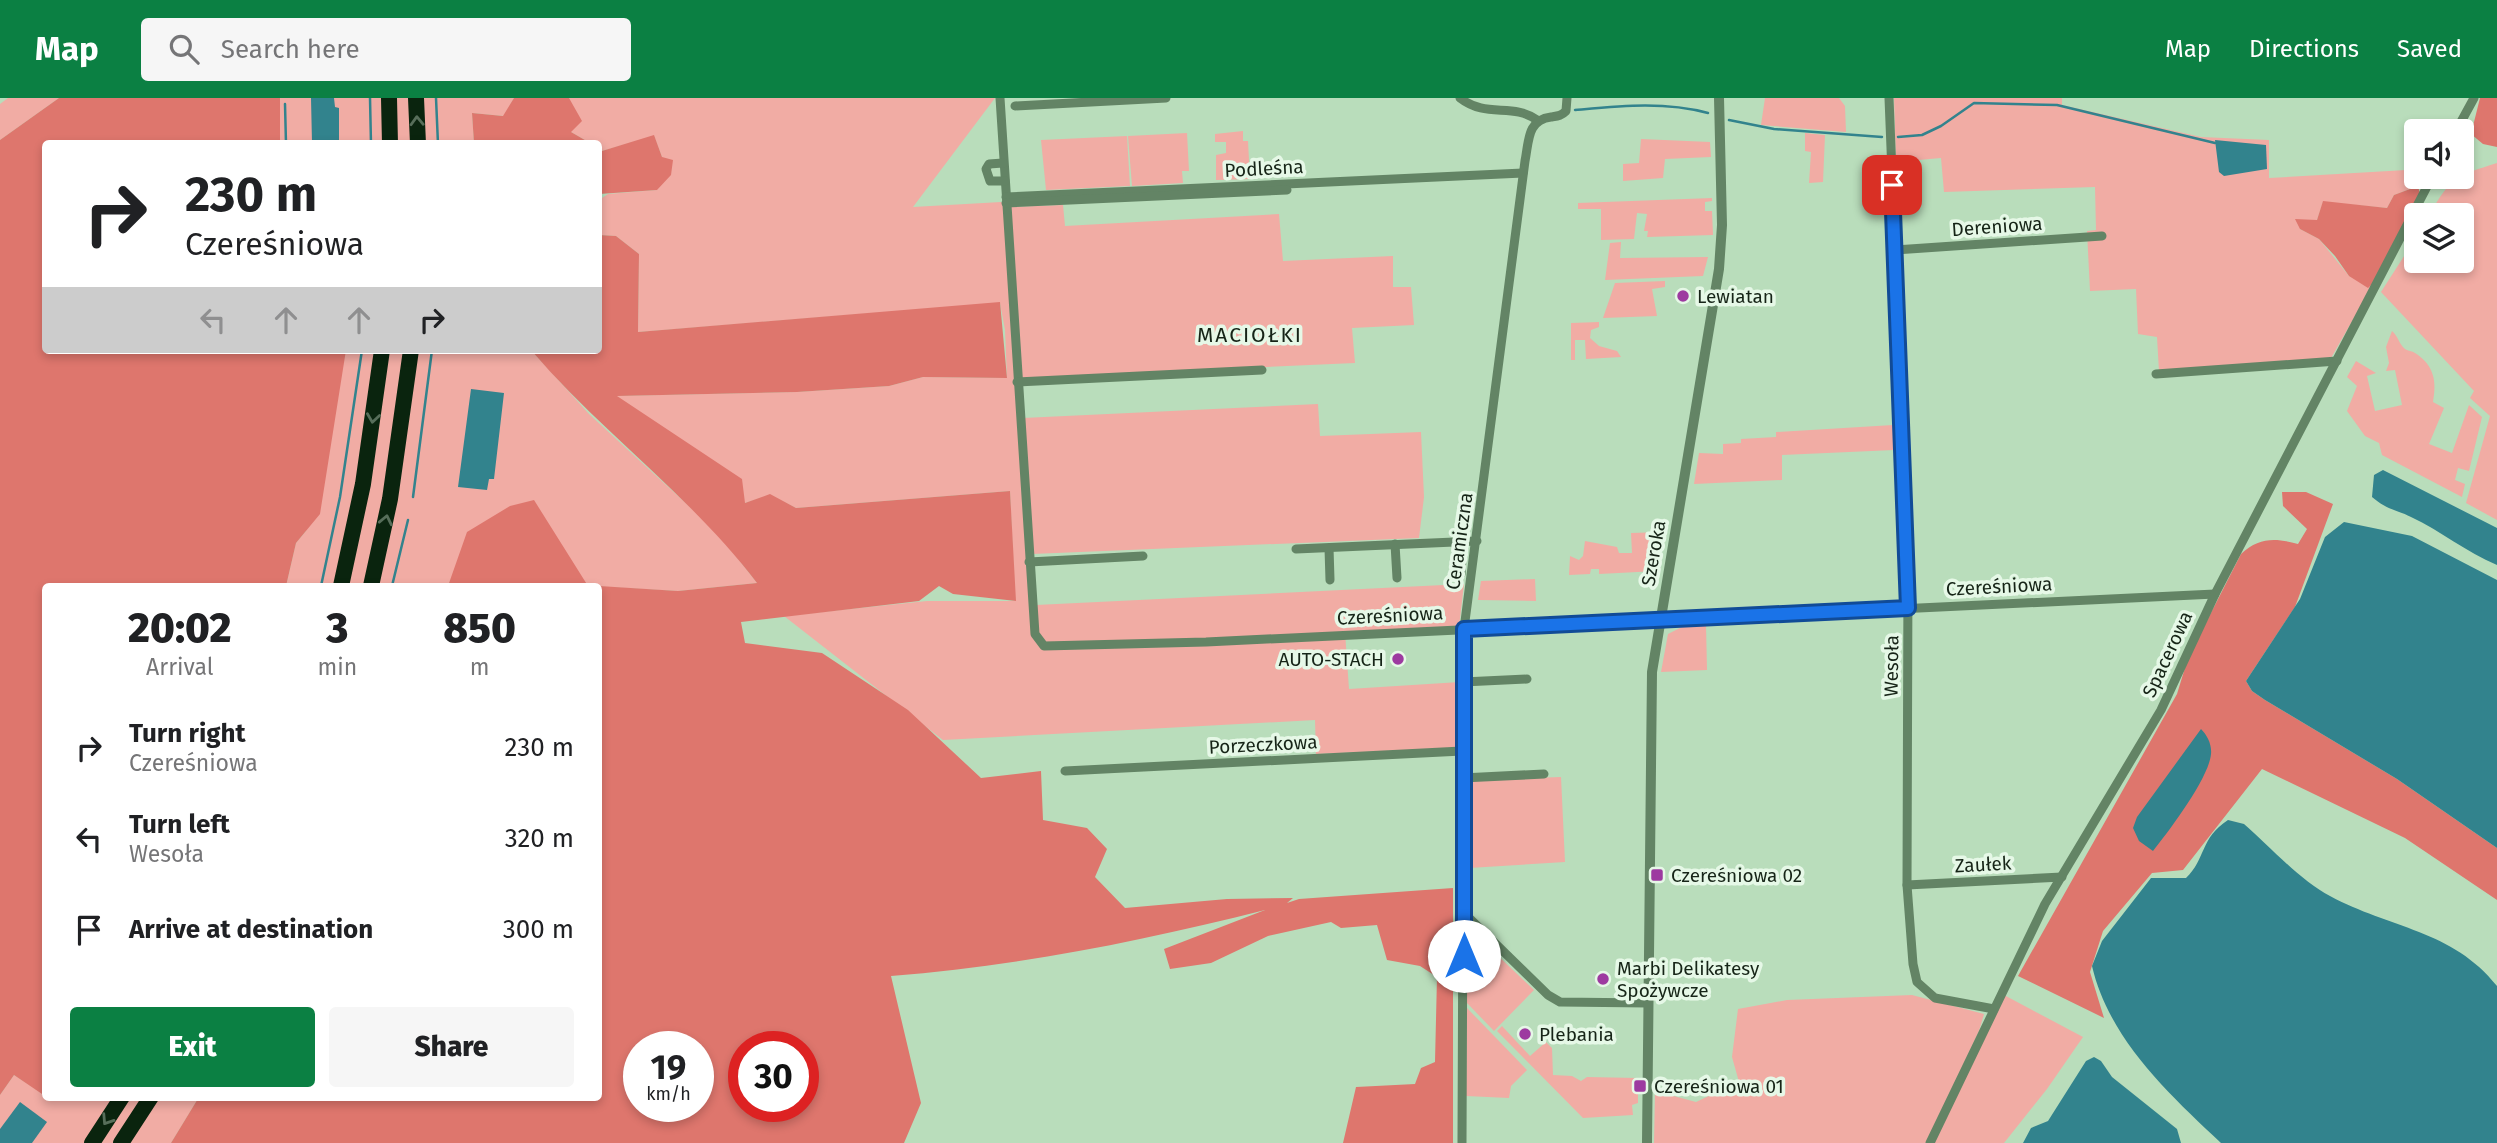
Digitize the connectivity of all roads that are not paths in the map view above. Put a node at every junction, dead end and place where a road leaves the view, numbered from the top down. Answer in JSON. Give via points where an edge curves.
{"nodes":[{"id":1,"x":389,"y":98,"type":"edge"},
{"id":2,"x":416,"y":98,"type":"edge"},
{"id":3,"x":1000,"y":98,"type":"edge"},
{"id":4,"x":1166,"y":98,"type":"edge"},
{"id":5,"x":1460,"y":98,"type":"edge"},
{"id":6,"x":1567,"y":98,"type":"edge"},
{"id":7,"x":1719,"y":98,"type":"edge"},
{"id":8,"x":1889,"y":98,"type":"edge"},
{"id":9,"x":2474,"y":98,"type":"edge"},
{"id":10,"x":1015,"y":106,"type":"dead end"},
{"id":11,"x":2463,"y":119,"type":"edge"},
{"id":12,"x":1537,"y":120,"type":"junction"},
{"id":13,"x":390,"y":140,"type":"edge"},
{"id":14,"x":418,"y":140,"type":"edge"},
{"id":15,"x":1003,"y":163,"type":"junction"},
{"id":16,"x":1523,"y":173,"type":"junction"},
{"id":17,"x":1005,"y":181,"type":"junction"},
{"id":18,"x":1384,"y":186,"type":"dead end"},
{"id":19,"x":2426,"y":189,"type":"edge"},
{"id":20,"x":1006,"y":200,"type":"junction"},
{"id":21,"x":2102,"y":236,"type":"dead end"},
{"id":22,"x":1895,"y":250,"type":"junction"},
{"id":23,"x":381,"y":354,"type":"edge"},
{"id":24,"x":410,"y":354,"type":"edge"},
{"id":25,"x":2337,"y":361,"type":"junction"},
{"id":26,"x":1262,"y":370,"type":"dead end"},
{"id":27,"x":2156,"y":374,"type":"dead end"},
{"id":28,"x":1017,"y":382,"type":"junction"},
{"id":29,"x":1463,"y":541,"type":"junction"},
{"id":30,"x":1477,"y":541,"type":"junction"},
{"id":31,"x":1395,"y":544,"type":"junction"},
{"id":32,"x":1329,"y":548,"type":"junction"},
{"id":33,"x":1296,"y":549,"type":"dead end"},
{"id":34,"x":1143,"y":556,"type":"dead end"},
{"id":35,"x":1029,"y":562,"type":"junction"},
{"id":36,"x":1461,"y":574,"type":"dead end"},
{"id":37,"x":1397,"y":578,"type":"dead end"},
{"id":38,"x":1330,"y":580,"type":"dead end"},
{"id":39,"x":342,"y":583,"type":"edge"},
{"id":40,"x":372,"y":583,"type":"edge"},
{"id":41,"x":2215,"y":594,"type":"junction"},
{"id":42,"x":1908,"y":608,"type":"junction"},
{"id":43,"x":1659,"y":622,"type":"junction"},
{"id":44,"x":1464,"y":629,"type":"junction"},
{"id":45,"x":1527,"y":679,"type":"dead end"},
{"id":46,"x":1463,"y":682,"type":"junction"},
{"id":47,"x":1462,"y":751,"type":"junction"},
{"id":48,"x":1065,"y":771,"type":"dead end"},
{"id":49,"x":1544,"y":774,"type":"dead end"},
{"id":50,"x":1462,"y":778,"type":"junction"},
{"id":51,"x":2062,"y":877,"type":"junction"},
{"id":52,"x":1907,"y":885,"type":"junction"},
{"id":53,"x":1464,"y":913,"type":"junction"},
{"id":54,"x":1648,"y":1003,"type":"junction"},
{"id":55,"x":1994,"y":1009,"type":"junction"},
{"id":56,"x":119,"y":1101,"type":"edge"},
{"id":57,"x":148,"y":1101,"type":"edge"},
{"id":58,"x":92,"y":1143,"type":"edge"},
{"id":59,"x":121,"y":1143,"type":"edge"},
{"id":60,"x":1462,"y":1143,"type":"edge"},
{"id":61,"x":1647,"y":1143,"type":"edge"},
{"id":62,"x":1930,"y":1143,"type":"edge"}],
"edges":[{"from":1,"to":13,"type":"highway"},
{"from":14,"to":2,"type":"highway","one_way":true},
{"from":3,"to":15,"type":"street"},
{"from":4,"to":10,"type":"street"},
{"from":5,"to":12,"type":"street","via":[[1481,110],[1526,112]]},
{"from":6,"to":12,"type":"street","via":[[1563,115]]},
{"from":7,"to":43,"type":"street","name":"Szeroka","via":[[1720,269]]},
{"from":8,"to":22,"type":"street","name":"Wesoła"},
{"from":9,"to":11,"type":"street"},
{"from":12,"to":16,"type":"street","name":"Ceramiczna","via":[[1532,125]]},
{"from":15,"to":17,"type":"street"},
{"from":15,"to":17,"type":"street","via":[[989,164],[986,169],[990,181]]},
{"from":16,"to":20,"type":"street","name":"Podleśna"},
{"from":16,"to":30,"type":"street","name":"Ceramiczna"},
{"from":17,"to":20,"type":"street"},
{"from":18,"to":20,"type":"street"},
{"from":19,"to":25,"type":"street","name":"Spacerowa"},
{"from":20,"to":28,"type":"street"},
{"from":21,"to":22,"type":"street","name":"Dereniowa"},
{"from":22,"to":42,"type":"street","name":"Wesoła"},
{"from":23,"to":39,"type":"highway","one_way":true,"via":[[363,484]]},
{"from":40,"to":24,"type":"highway","one_way":true,"via":[[390,499]]},
{"from":25,"to":27,"type":"street"},
{"from":25,"to":41,"type":"street","name":"Spacerowa"},
{"from":26,"to":28,"type":"street"},
{"from":28,"to":35,"type":"street"},
{"from":29,"to":30,"type":"street"},
{"from":29,"to":31,"type":"street"},
{"from":29,"to":36,"type":"street"},
{"from":30,"to":44,"type":"street","name":"Ceramiczna"},
{"from":31,"to":32,"type":"street"},
{"from":31,"to":37,"type":"street"},
{"from":32,"to":33,"type":"street"},
{"from":32,"to":38,"type":"street"},
{"from":34,"to":35,"type":"street"},
{"from":35,"to":44,"type":"street","name":"Czereśniowa","via":[[1035,634],[1044,646]]},
{"from":41,"to":42,"type":"street","name":"Czereśniowa"},
{"from":41,"to":51,"type":"street","name":"Spacerowa","via":[[2161,710]]},
{"from":42,"to":43,"type":"street","name":"Czereśniowa"},
{"from":42,"to":52,"type":"street","name":"Wesoła"},
{"from":43,"to":44,"type":"street","name":"Czereśniowa"},
{"from":43,"to":54,"type":"street","name":"Szeroka","via":[[1651,696]]},
{"from":44,"to":46,"type":"street","name":"Ceramiczna"},
{"from":45,"to":46,"type":"street"},
{"from":46,"to":47,"type":"street","name":"Ceramiczna"},
{"from":47,"to":48,"type":"street","name":"Porzeczkowa"},
{"from":47,"to":50,"type":"street","name":"Ceramiczna"},
{"from":49,"to":50,"type":"street"},
{"from":50,"to":53,"type":"street","name":"Ceramiczna"},
{"from":51,"to":52,"type":"street","name":"Zaułek"},
{"from":51,"to":55,"type":"street","name":"Spacerowa"},
{"from":52,"to":55,"type":"street","name":"Wesoła","via":[[1917,982],[1935,998]]},
{"from":53,"to":54,"type":"street","via":[[1560,1002]]},
{"from":53,"to":60,"type":"street","name":"Ceramiczna"},
{"from":54,"to":61,"type":"street","name":"Szeroka"},
{"from":55,"to":62,"type":"street","name":"Spacerowa"},
{"from":56,"to":58,"type":"highway","one_way":true},
{"from":57,"to":59,"type":"highway"}]}
